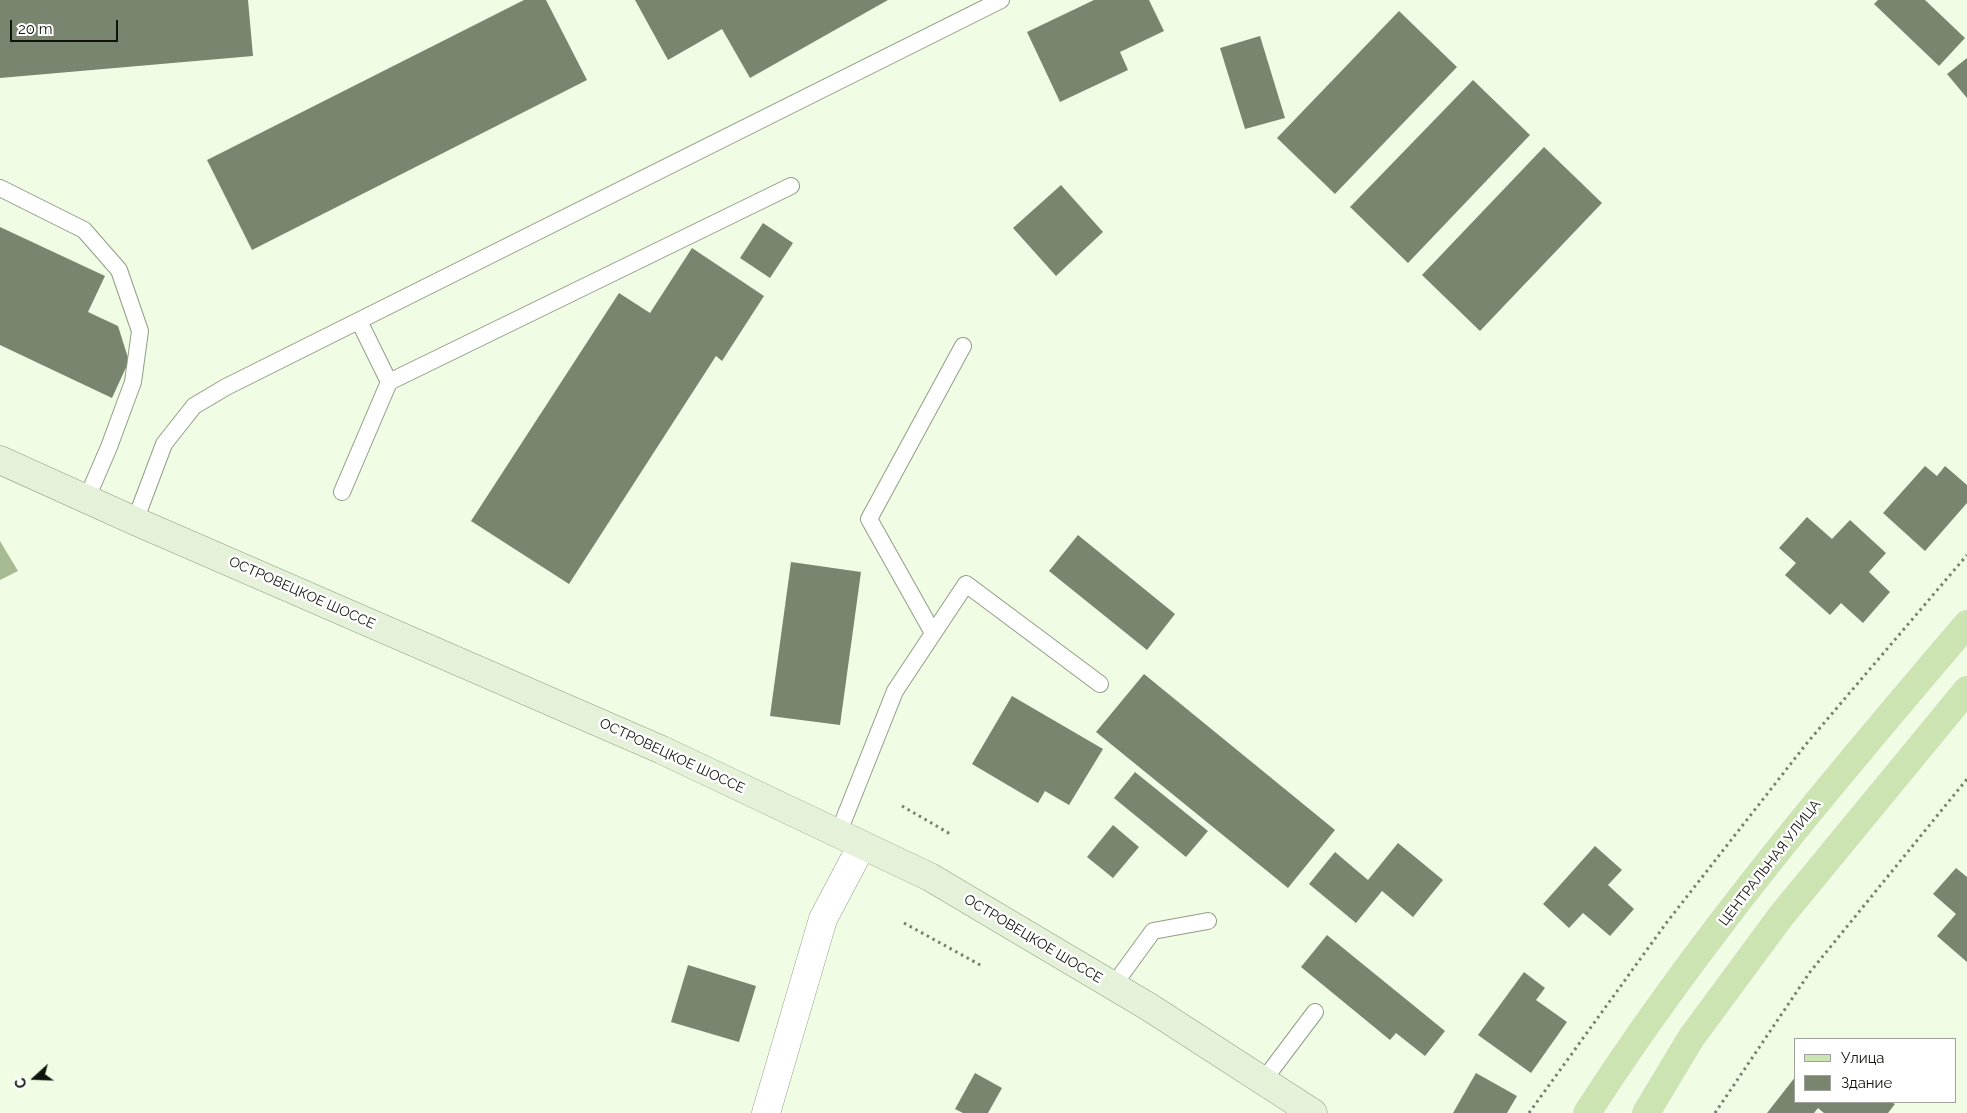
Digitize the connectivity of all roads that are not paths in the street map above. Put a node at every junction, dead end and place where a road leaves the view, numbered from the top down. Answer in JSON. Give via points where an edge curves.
{"nodes":[{"id":1,"x":1001,"y":0,"type":"edge"},
{"id":2,"x":791,"y":186,"type":"dead end"},
{"id":3,"x":0,"y":188,"type":"edge"},
{"id":4,"x":359,"y":321,"type":"junction"},
{"id":5,"x":963,"y":346,"type":"dead end"},
{"id":6,"x":389,"y":382,"type":"junction"},
{"id":7,"x":0,"y":460,"type":"edge"},
{"id":8,"x":342,"y":492,"type":"dead end"},
{"id":9,"x":87,"y":498,"type":"junction"},
{"id":10,"x":135,"y":521,"type":"junction"},
{"id":11,"x":1967,"y":624,"type":"edge"},
{"id":12,"x":933,"y":633,"type":"junction"},
{"id":13,"x":1100,"y":684,"type":"dead end"},
{"id":14,"x":1967,"y":690,"type":"edge"},
{"id":15,"x":850,"y":839,"type":"junction"},
{"id":16,"x":1208,"y":921,"type":"dead end"},
{"id":17,"x":1113,"y":986,"type":"junction"},
{"id":18,"x":1315,"y":1012,"type":"dead end"},
{"id":19,"x":1263,"y":1081,"type":"junction"},
{"id":20,"x":766,"y":1113,"type":"edge"},
{"id":21,"x":1313,"y":1113,"type":"edge"},
{"id":22,"x":1587,"y":1113,"type":"edge"},
{"id":23,"x":1646,"y":1113,"type":"edge"}],
"edges":[{"from":1,"to":4,"type":"lane"},
{"from":2,"to":6,"type":"lane"},
{"from":3,"to":9,"type":"lane","via":[[84,230],[119,270],[140,331],[133,382]]},
{"from":4,"to":6,"type":"lane"},
{"from":4,"to":10,"type":"lane","via":[[194,406],[164,444]]},
{"from":5,"to":12,"type":"lane","via":[[869,519]]},
{"from":6,"to":8,"type":"lane"},
{"from":7,"to":9,"type":"main road","name":"ОСТРОВЕЦКОЕ ШОССЕ"},
{"from":9,"to":10,"type":"main road","name":"ОСТРОВЕЦКОЕ ШОССЕ"},
{"from":10,"to":15,"type":"main road","name":"ОСТРОВЕЦКОЕ ШОССЕ","via":[[662,750]]},
{"from":11,"to":22,"type":"main road","name":"ЦЕНТРАЛЬНАЯ УЛИЦА","via":[[1747,889]]},
{"from":12,"to":13,"type":"lane","via":[[966,584]]},
{"from":12,"to":15,"type":"lane","via":[[895,691]]},
{"from":14,"to":23,"type":"main road","via":[[1781,916],[1691,1038]]},
{"from":15,"to":17,"type":"main road","name":"ОСТРОВЕЦКОЕ ШОССЕ","via":[[930,877]]},
{"from":15,"to":20,"type":"street"},
{"from":16,"to":17,"type":"lane","via":[[1153,931]]},
{"from":17,"to":19,"type":"main road","name":"ОСТРОВЕЦКОЕ ШОССЕ"},
{"from":18,"to":19,"type":"lane"},
{"from":19,"to":21,"type":"main road","name":"ОСТРОВЕЦКОЕ ШОССЕ"}]}
